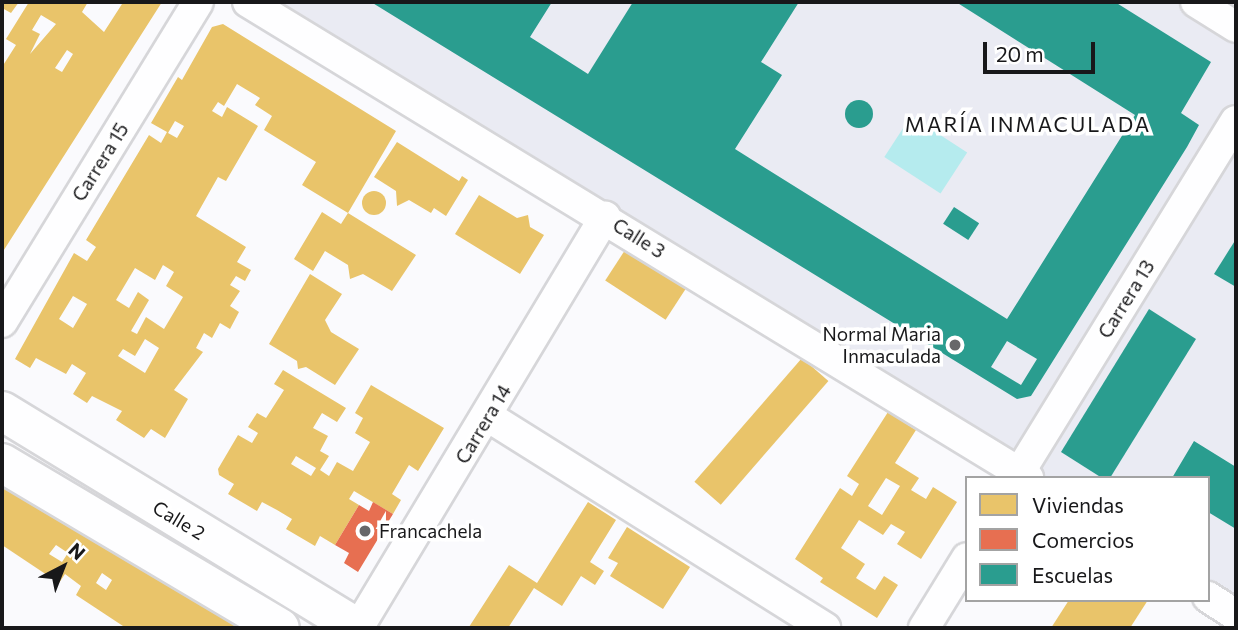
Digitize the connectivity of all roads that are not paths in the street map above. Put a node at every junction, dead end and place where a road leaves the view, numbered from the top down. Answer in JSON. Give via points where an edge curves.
{"nodes":[{"id":1,"x":198,"y":2,"type":"edge"},
{"id":2,"x":248,"y":2,"type":"edge"},
{"id":3,"x":1196,"y":2,"type":"edge"},
{"id":4,"x":1236,"y":27,"type":"edge"},
{"id":5,"x":1236,"y":121,"type":"edge"},
{"id":6,"x":605,"y":217,"type":"junction"},
{"id":7,"x":2,"y":322,"type":"edge"},
{"id":8,"x":2,"y":411,"type":"edge"},
{"id":9,"x":489,"y":416,"type":"junction"},
{"id":10,"x":2,"y":463,"type":"edge"},
{"id":11,"x":1021,"y":476,"type":"edge"},
{"id":12,"x":965,"y":561,"type":"edge"},
{"id":13,"x":1210,"y":598,"type":"edge"},
{"id":14,"x":1236,"y":615,"type":"edge"},
{"id":15,"x":280,"y":628,"type":"edge"},
{"id":16,"x":357,"y":628,"type":"edge"},
{"id":17,"x":825,"y":628,"type":"edge"},
{"id":18,"x":925,"y":628,"type":"edge"}],
"edges":[{"from":1,"to":7,"type":"street","name":"Carrera 15"},
{"from":2,"to":6,"type":"street","name":"Calle 3"},
{"from":3,"to":4,"type":"street"},
{"from":5,"to":11,"type":"street","name":"Carrera 13"},
{"from":6,"to":9,"type":"street","name":"Carrera 14"},
{"from":6,"to":11,"type":"street","name":"Calle 3"},
{"from":8,"to":16,"type":"street","name":"Calle 2"},
{"from":9,"to":16,"type":"street","name":"Carrera 14"},
{"from":9,"to":17,"type":"street"},
{"from":10,"to":15,"type":"street"},
{"from":12,"to":18,"type":"street"},
{"from":13,"to":14,"type":"street"}]}
